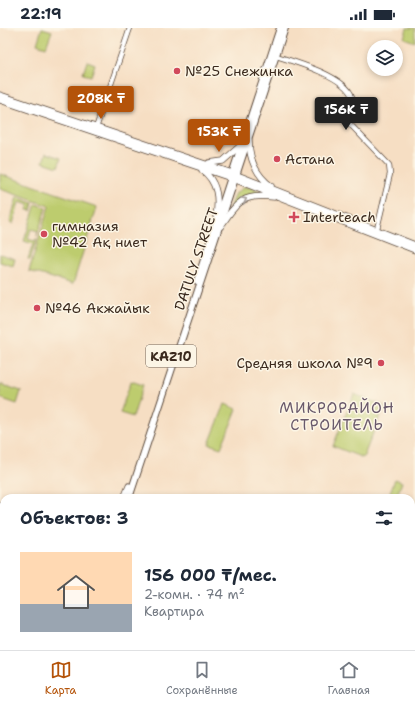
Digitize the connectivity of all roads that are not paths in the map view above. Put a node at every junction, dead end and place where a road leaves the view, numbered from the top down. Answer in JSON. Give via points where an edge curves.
{"nodes":[{"id":1,"x":130,"y":28,"type":"edge"},
{"id":2,"x":280,"y":28,"type":"edge"},
{"id":3,"x":285,"y":28,"type":"edge"},
{"id":4,"x":274,"y":55,"type":"junction"},
{"id":5,"x":0,"y":95,"type":"edge"},
{"id":6,"x":0,"y":100,"type":"edge"},
{"id":7,"x":95,"y":130,"type":"junction"},
{"id":8,"x":249,"y":140,"type":"junction"},
{"id":9,"x":242,"y":144,"type":"junction"},
{"id":10,"x":196,"y":163,"type":"junction"},
{"id":11,"x":234,"y":176,"type":"junction"},
{"id":12,"x":278,"y":191,"type":"junction"},
{"id":13,"x":290,"y":201,"type":"junction"},
{"id":14,"x":217,"y":227,"type":"junction"},
{"id":15,"x":376,"y":232,"type":"junction"},
{"id":16,"x":415,"y":245,"type":"edge"},
{"id":17,"x":415,"y":250,"type":"edge"},
{"id":18,"x":131,"y":487,"type":"junction"},
{"id":19,"x":127,"y":494,"type":"edge"},
{"id":20,"x":131,"y":494,"type":"edge"}],
"edges":[{"from":1,"to":7,"type":"street"},
{"from":2,"to":4,"type":"highway","name":"DATULY STREET","number":"KAZ10"},
{"from":3,"to":4,"type":"highway","name":"DATULY STREET","number":"KAZ10"},
{"from":4,"to":8,"type":"highway","name":"DATULY STREET","number":"KAZ10"},
{"from":4,"to":9,"type":"highway","name":"DATULY STREET","number":"KAZ10"},
{"from":4,"to":15,"type":"street","via":[[324,72],[351,95],[348,122],[389,165],[390,174]]},
{"from":5,"to":7,"type":"main road"},
{"from":6,"to":7,"type":"main road"},
{"from":7,"to":10,"type":"main road"},
{"from":8,"to":11,"type":"highway","name":"DATULY STREET","number":"KAZ10"},
{"from":8,"to":12,"type":"main road","via":[[249,153],[255,166],[266,182]]},
{"from":9,"to":10,"type":"main road","via":[[220,163]]},
{"from":9,"to":11,"type":"highway","name":"DATULY STREET","number":"KAZ10"},
{"from":10,"to":11,"type":"main road"},
{"from":10,"to":14,"type":"main road","via":[[208,175],[216,189]]},
{"from":11,"to":12,"type":"main road"},
{"from":11,"to":13,"type":"main road"},
{"from":11,"to":14,"type":"highway","name":"DATULY STREET","number":"KAZ10"},
{"from":12,"to":15,"type":"main road"},
{"from":14,"to":13,"type":"main road","one_way":true,"via":[[235,206],[245,199],[258,195]]},
{"from":13,"to":15,"type":"main road"},
{"from":14,"to":18,"type":"highway","name":"DATULY STREET","number":"KAZ10"},
{"from":15,"to":16,"type":"main road"},
{"from":15,"to":17,"type":"main road"},
{"from":18,"to":19,"type":"highway","name":"DATULY STREET","number":"KAZ10"},
{"from":18,"to":20,"type":"highway"}]}
